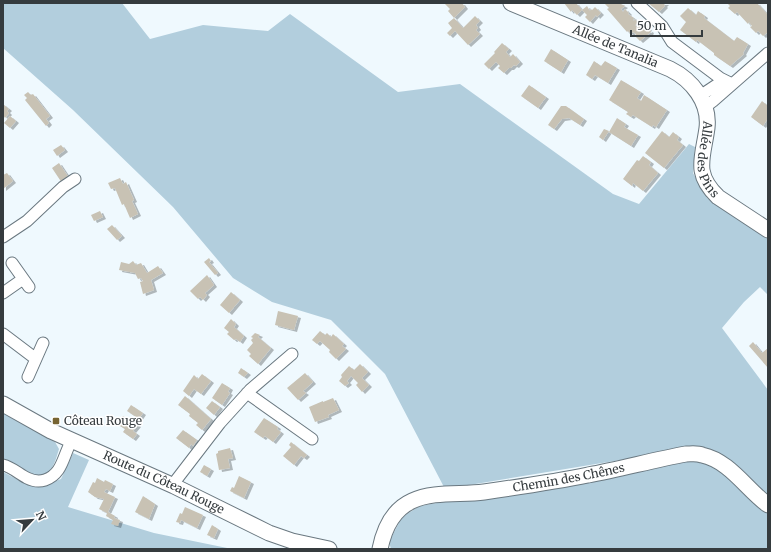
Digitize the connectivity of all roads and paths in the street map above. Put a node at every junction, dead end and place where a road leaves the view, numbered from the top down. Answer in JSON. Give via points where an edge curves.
{"nodes":[{"id":1,"x":511,"y":3,"type":"edge"},
{"id":2,"x":637,"y":3,"type":"edge"},
{"id":3,"x":768,"y":53,"type":"edge"},
{"id":4,"x":728,"y":82,"type":"junction"},
{"id":5,"x":702,"y":101,"type":"junction"},
{"id":6,"x":75,"y":179,"type":"dead end"},
{"id":7,"x":768,"y":230,"type":"edge"},
{"id":8,"x":3,"y":237,"type":"edge"},
{"id":9,"x":12,"y":263,"type":"dead end"},
{"id":10,"x":3,"y":293,"type":"edge"},
{"id":11,"x":3,"y":334,"type":"edge"},
{"id":12,"x":43,"y":343,"type":"dead end"},
{"id":13,"x":292,"y":354,"type":"dead end"},
{"id":14,"x":36,"y":359,"type":"junction"},
{"id":15,"x":28,"y":377,"type":"dead end"},
{"id":16,"x":247,"y":394,"type":"junction"},
{"id":17,"x":3,"y":404,"type":"edge"},
{"id":18,"x":312,"y":439,"type":"dead end"},
{"id":19,"x":72,"y":440,"type":"junction"},
{"id":20,"x":3,"y":465,"type":"edge"},
{"id":21,"x":174,"y":486,"type":"junction"},
{"id":22,"x":768,"y":504,"type":"edge"},
{"id":23,"x":329,"y":549,"type":"edge"},
{"id":24,"x":380,"y":549,"type":"edge"}],
"edges":[{"from":1,"to":5,"type":"street","name":"Allée de Tanalia","via":[[670,68],[691,82]]},
{"from":2,"to":4,"type":"street","via":[[662,26],[672,42]]},
{"from":3,"to":4,"type":"street"},
{"from":4,"to":5,"type":"street","via":[[713,101]]},
{"from":5,"to":7,"type":"street","name":"Allée des Pins","via":[[707,117],[701,165],[705,182],[718,197]]},
{"from":6,"to":8,"type":"street"},
{"from":9,"to":10,"type":"street","via":[[26,284]]},
{"from":11,"to":14,"type":"street"},
{"from":12,"to":14,"type":"street"},
{"from":13,"to":16,"type":"street"},
{"from":14,"to":15,"type":"street"},
{"from":16,"to":18,"type":"street"},
{"from":16,"to":21,"type":"street","via":[[220,423]]},
{"from":17,"to":19,"type":"street","name":"Route du Côteau Rouge"},
{"from":19,"to":20,"type":"street","via":[[56,474],[45,480],[33,481]]},
{"from":19,"to":21,"type":"street","name":"Route du Côteau Rouge"},
{"from":21,"to":23,"type":"street","name":"Route du Côteau Rouge","via":[[269,533]]},
{"from":22,"to":24,"type":"street","name":"Chemin des Chênes","via":[[719,462],[702,455],[686,454],[589,475],[418,499],[394,514],[384,531]]}]}
